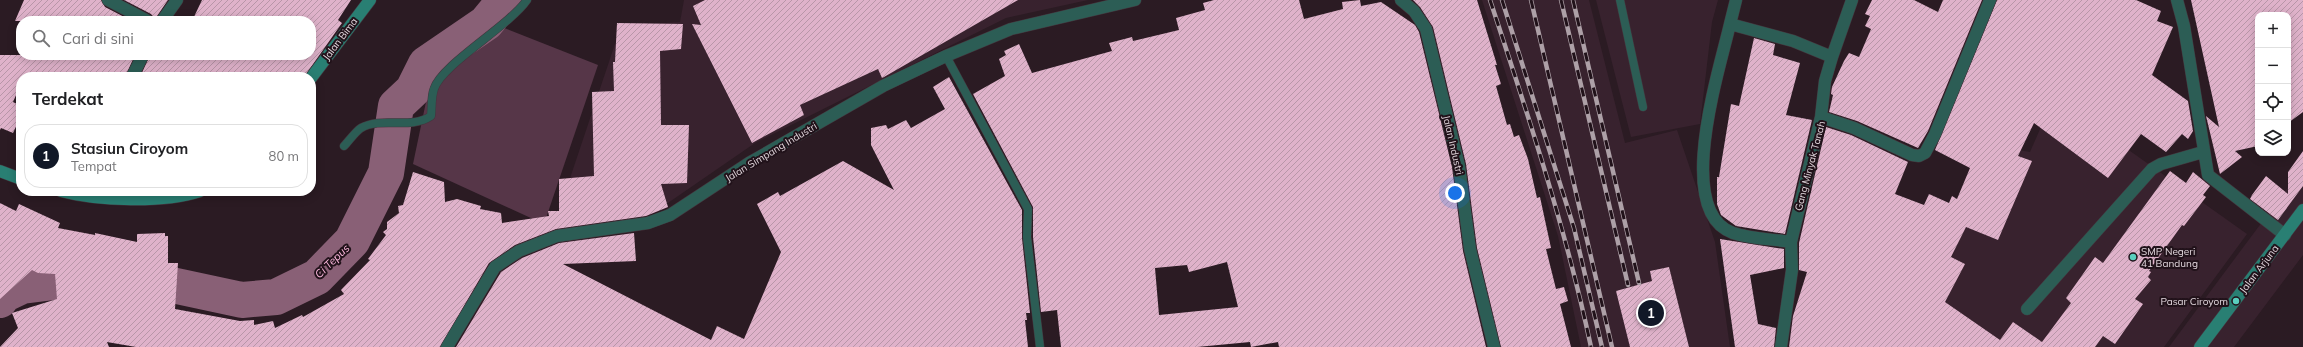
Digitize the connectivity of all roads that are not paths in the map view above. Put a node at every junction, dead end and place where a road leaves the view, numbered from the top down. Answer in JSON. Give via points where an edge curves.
{"nodes":[{"id":1,"x":108,"y":0,"type":"edge"},
{"id":2,"x":177,"y":0,"type":"edge"},
{"id":3,"x":370,"y":0,"type":"edge"},
{"id":4,"x":527,"y":0,"type":"edge"},
{"id":5,"x":1135,"y":0,"type":"edge"},
{"id":6,"x":1401,"y":0,"type":"edge"},
{"id":7,"x":1620,"y":0,"type":"edge"},
{"id":8,"x":1736,"y":0,"type":"edge"},
{"id":9,"x":1852,"y":0,"type":"edge"},
{"id":10,"x":1990,"y":0,"type":"edge"},
{"id":11,"x":2177,"y":0,"type":"edge"},
{"id":12,"x":138,"y":16,"type":"edge"},
{"id":13,"x":166,"y":16,"type":"edge"},
{"id":14,"x":1730,"y":24,"type":"junction"},
{"id":15,"x":946,"y":56,"type":"junction"},
{"id":16,"x":1832,"y":57,"type":"junction"},
{"id":17,"x":140,"y":60,"type":"edge"},
{"id":18,"x":134,"y":72,"type":"edge"},
{"id":19,"x":316,"y":72,"type":"edge"},
{"id":20,"x":1643,"y":107,"type":"dead end"},
{"id":21,"x":1821,"y":116,"type":"junction"},
{"id":22,"x":344,"y":146,"type":"dead end"},
{"id":23,"x":2203,"y":152,"type":"junction"},
{"id":24,"x":0,"y":171,"type":"edge"},
{"id":25,"x":16,"y":177,"type":"edge"},
{"id":26,"x":2303,"y":210,"type":"edge"},
{"id":27,"x":2285,"y":235,"type":"junction"},
{"id":28,"x":1791,"y":242,"type":"junction"},
{"id":29,"x":2027,"y":309,"type":"dead end"},
{"id":30,"x":447,"y":347,"type":"edge"},
{"id":31,"x":1040,"y":347,"type":"edge"},
{"id":32,"x":1494,"y":347,"type":"edge"},
{"id":33,"x":1781,"y":347,"type":"edge"},
{"id":34,"x":2200,"y":347,"type":"edge"}],
"edges":[{"from":1,"to":12,"type":"street"},
{"from":2,"to":13,"type":"street"},
{"from":3,"to":19,"type":"street","name":"Jalan Bima"},
{"from":4,"to":22,"type":"lane","via":[[519,12],[442,77],[434,88],[431,116],[415,123],[361,128]]},
{"from":5,"to":15,"type":"street","name":"Jalan Simpang Industri","via":[[1010,29]]},
{"from":6,"to":32,"type":"street","name":"Jalan Industri","via":[[1414,11],[1426,29],[1460,166],[1470,249]]},
{"from":7,"to":20,"type":"lane"},
{"from":8,"to":14,"type":"street"},
{"from":9,"to":16,"type":"street"},
{"from":10,"to":21,"type":"street","name":"Gang Minyak Tanah","via":[[1925,153],[1919,156],[1912,155]]},
{"from":11,"to":23,"type":"street","via":[[2184,26]]},
{"from":14,"to":16,"type":"street","via":[[1793,41]]},
{"from":14,"to":28,"type":"street","via":[[1706,130],[1702,174],[1704,195],[1717,221],[1732,233]]},
{"from":15,"to":30,"type":"street","name":"Jalan Simpang Industri","via":[[883,86],[776,148],[670,215],[648,223],[557,236],[519,251],[495,267]]},
{"from":15,"to":31,"type":"lane","via":[[1028,209],[1027,237]]},
{"from":16,"to":21,"type":"street","via":[[1825,81]]},
{"from":17,"to":18,"type":"street"},
{"from":21,"to":28,"type":"street","name":"Gang Minyak Tanah"},
{"from":23,"to":27,"type":"street","via":[[2211,179]]},
{"from":23,"to":29,"type":"street","via":[[2152,169]]},
{"from":24,"to":25,"type":"street"},
{"from":26,"to":27,"type":"street","name":"Jalan Arjuna"},
{"from":27,"to":34,"type":"street","name":"Jalan Arjuna"},
{"from":28,"to":33,"type":"street","name":"Gang Minyak Tanah","via":[[1792,270]]}]}
